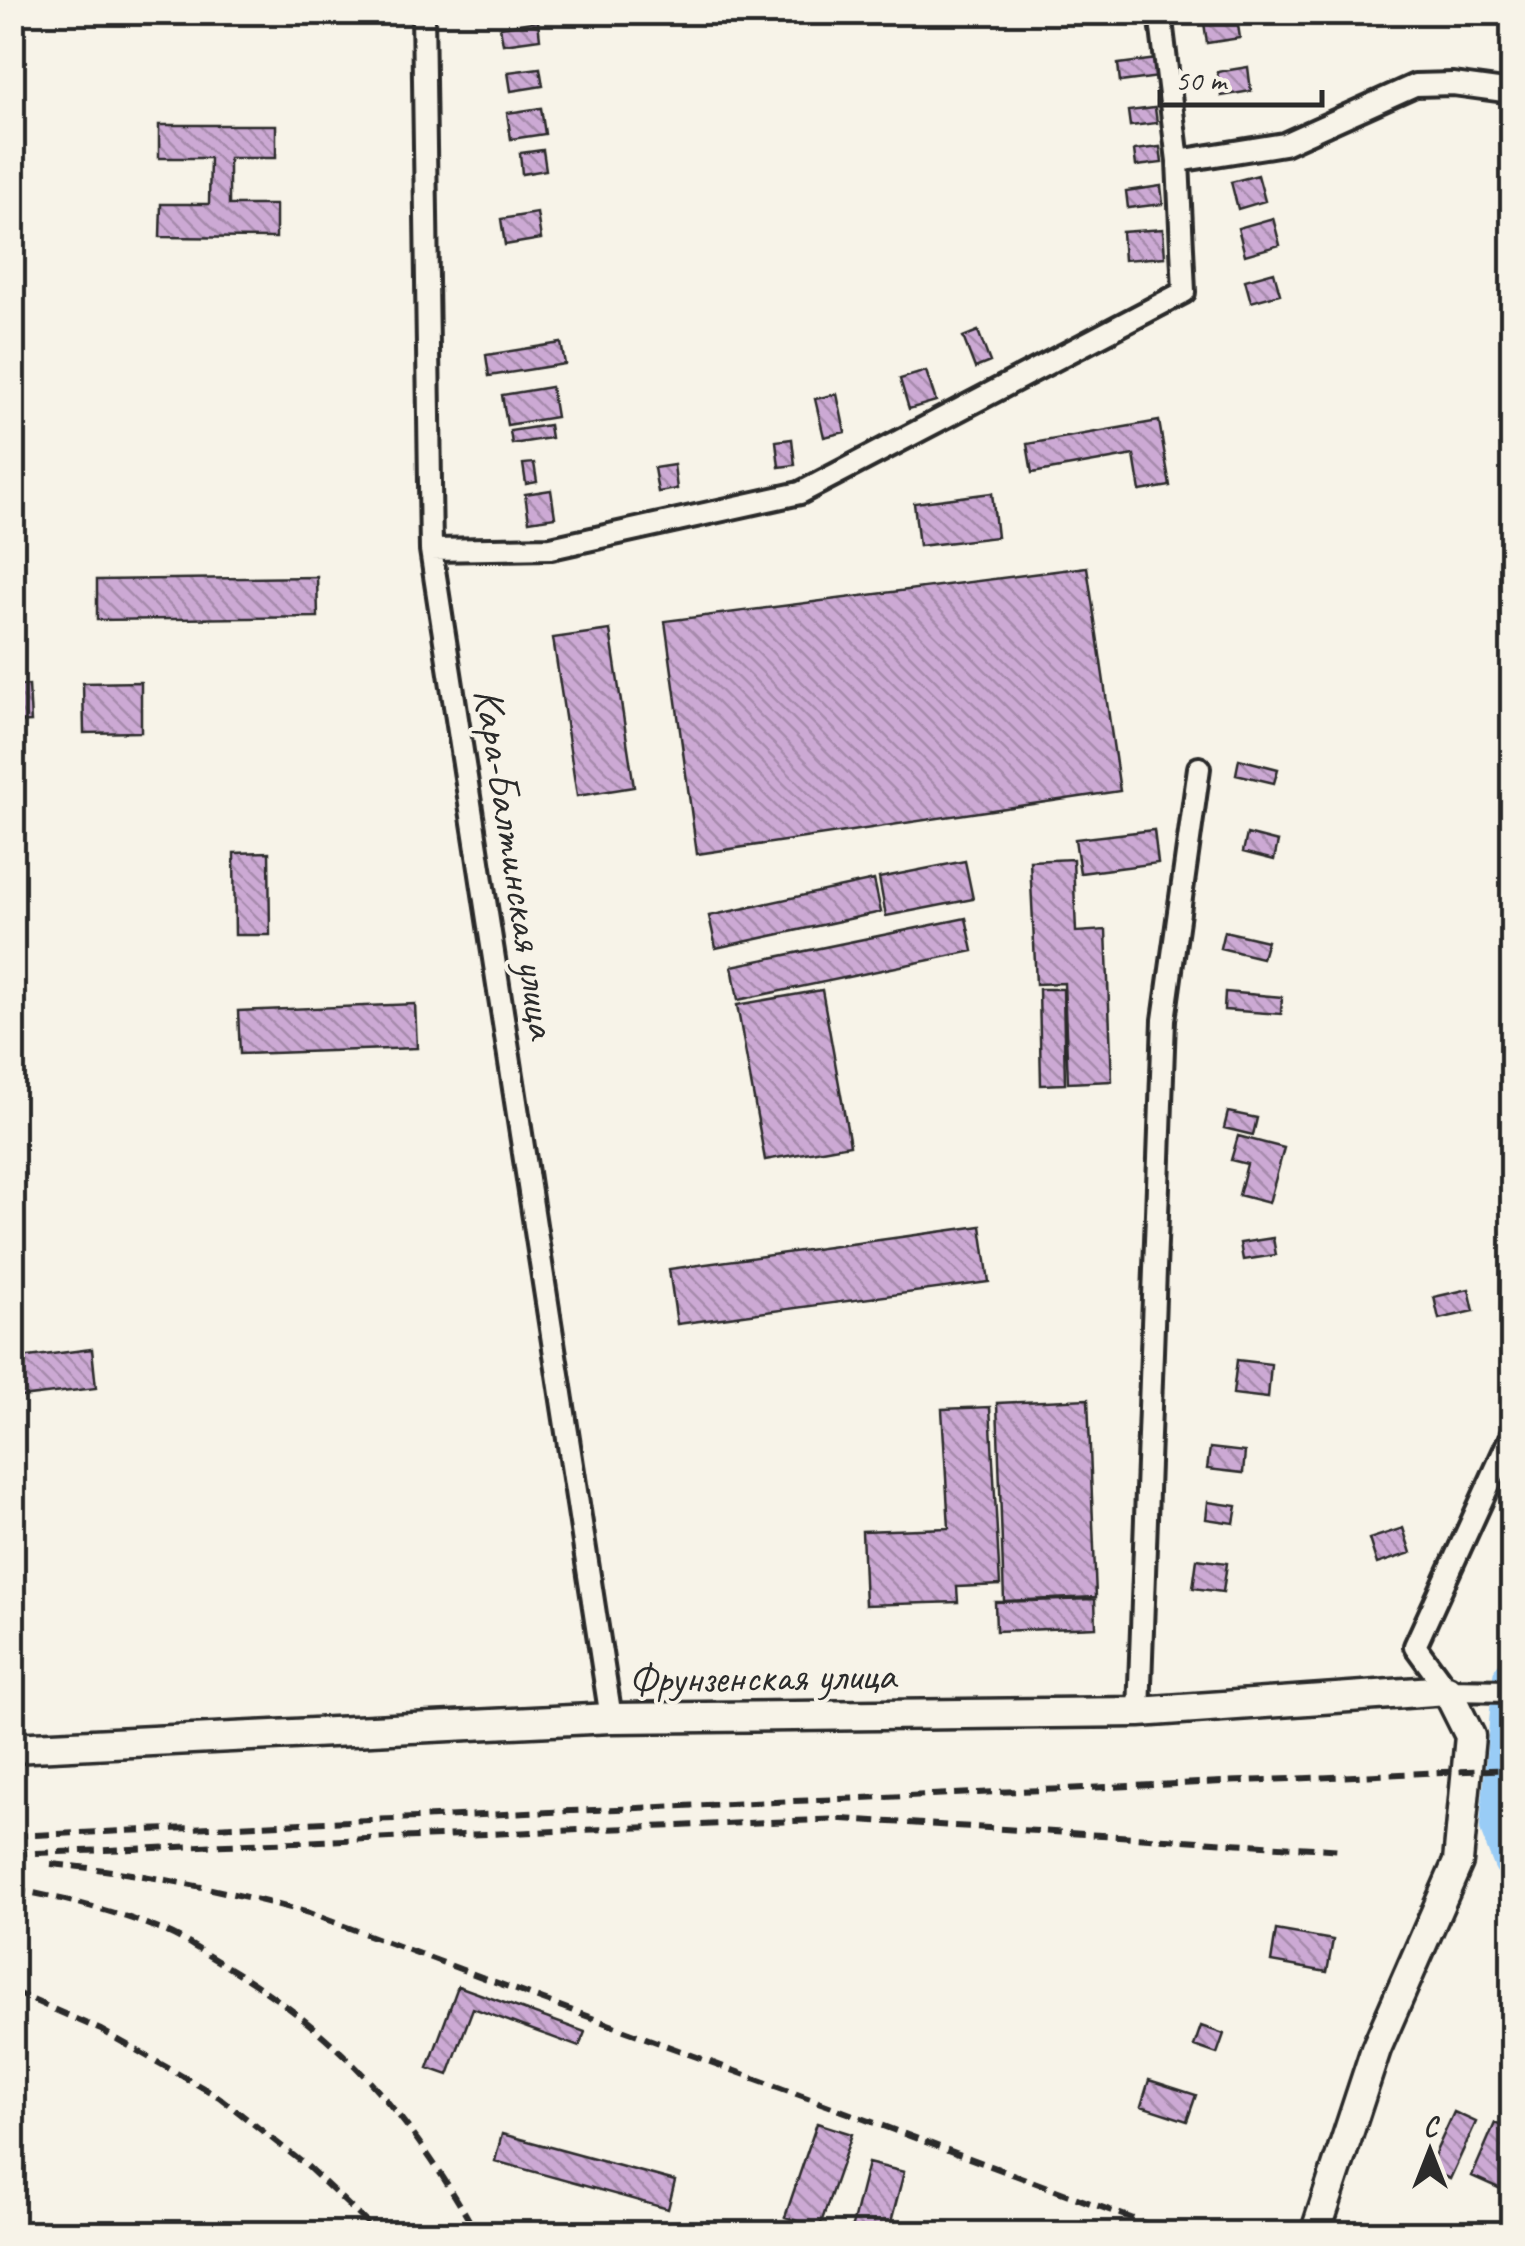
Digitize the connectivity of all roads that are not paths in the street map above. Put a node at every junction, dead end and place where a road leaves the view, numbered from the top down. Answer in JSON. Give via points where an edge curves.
{"nodes":[{"id":1,"x":423,"y":12,"type":"edge"},
{"id":2,"x":1160,"y":12,"type":"edge"},
{"id":3,"x":1512,"y":92,"type":"edge"},
{"id":4,"x":1178,"y":161,"type":"junction"},
{"id":5,"x":432,"y":550,"type":"junction"},
{"id":6,"x":1199,"y":768,"type":"dead end"},
{"id":7,"x":1512,"y":1434,"type":"edge"},
{"id":8,"x":1447,"y":1690,"type":"junction"},
{"id":9,"x":1512,"y":1691,"type":"edge"},
{"id":10,"x":1139,"y":1712,"type":"junction"},
{"id":11,"x":610,"y":1718,"type":"junction"},
{"id":12,"x":12,"y":1748,"type":"edge"},
{"id":13,"x":1315,"y":2234,"type":"edge"}],
"edges":[{"from":1,"to":5,"type":"street","name":"Кара-Балтинская улица"},
{"from":2,"to":4,"type":"street"},
{"from":3,"to":4,"type":"street","via":[[1415,85],[1284,144]]},
{"from":4,"to":5,"type":"street","via":[[1184,292],[800,493],[551,548]]},
{"from":5,"to":11,"type":"street","name":"Кара-Балтинская улица"},
{"from":6,"to":10,"type":"street","via":[[1164,1020]]},
{"from":7,"to":8,"type":"street","via":[[1415,1646]]},
{"from":8,"to":9,"type":"street","name":"Фрунзенская улица"},
{"from":8,"to":10,"type":"street","name":"Фрунзенская улица"},
{"from":8,"to":13,"type":"street","via":[[1470,1736],[1458,1862],[1376,2049]]},
{"from":10,"to":11,"type":"street","name":"Фрунзенская улица"},
{"from":11,"to":12,"type":"street","name":"Фрунзенская улица"}]}
